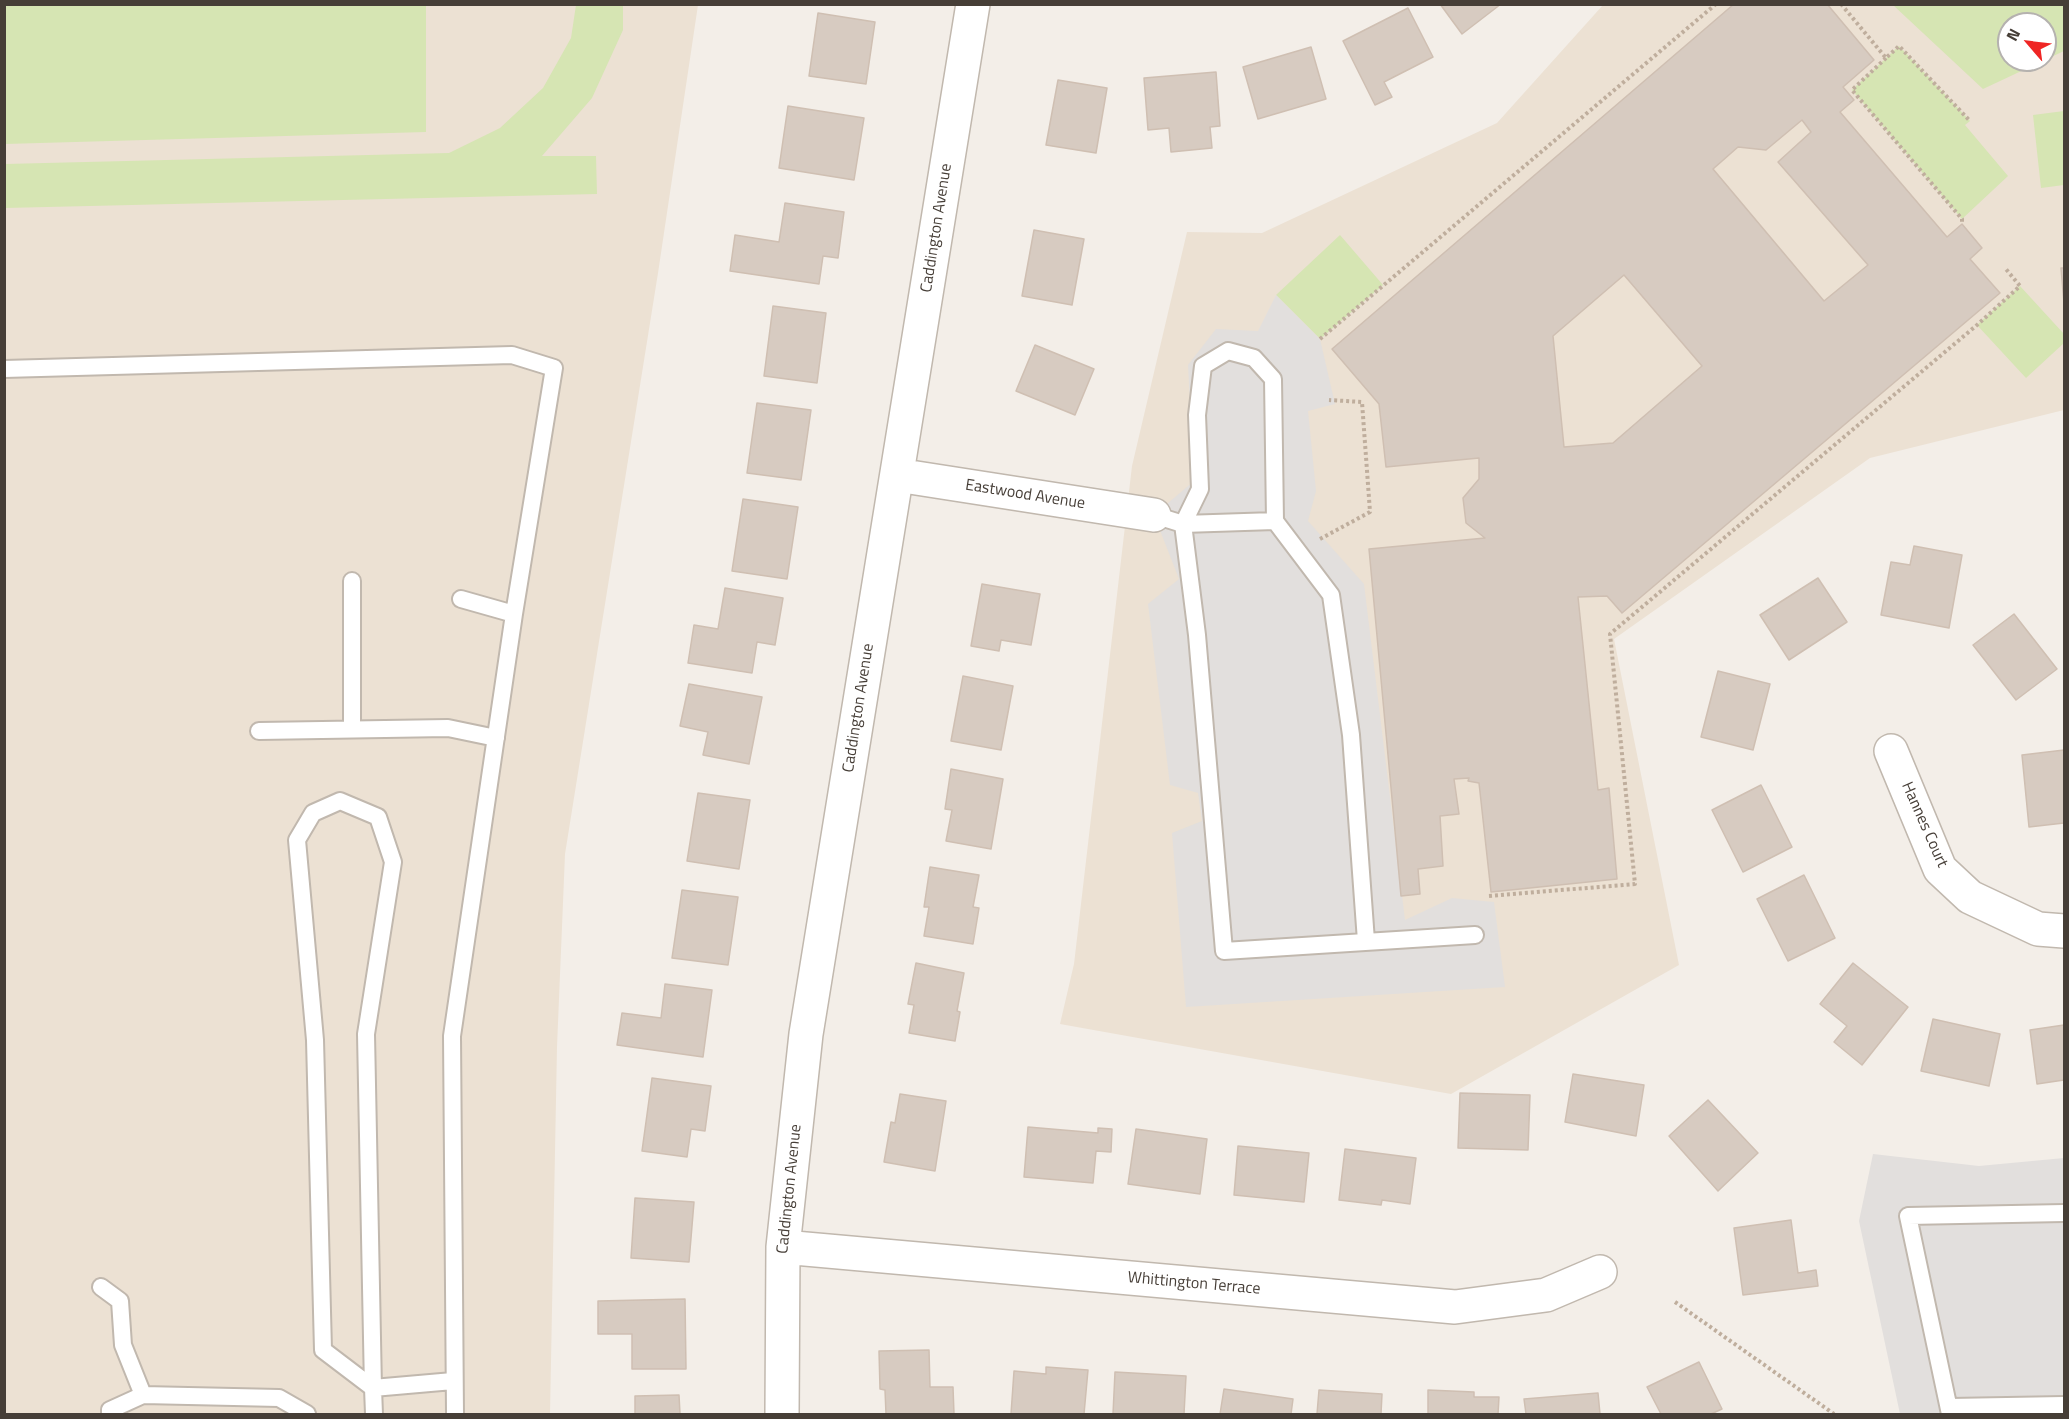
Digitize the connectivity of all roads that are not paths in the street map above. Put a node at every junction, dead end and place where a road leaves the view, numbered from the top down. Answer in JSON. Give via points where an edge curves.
{"nodes":[{"id":1,"x":973,"y":4,"type":"edge"},
{"id":2,"x":4,"y":369,"type":"edge"},
{"id":3,"x":897,"y":475,"type":"junction"},
{"id":4,"x":1168,"y":520,"type":"junction"},
{"id":5,"x":1275,"y":521,"type":"junction"},
{"id":6,"x":352,"y":581,"type":"dead end"},
{"id":7,"x":461,"y":599,"type":"dead end"},
{"id":8,"x":514,"y":614,"type":"junction"},
{"id":9,"x":352,"y":729,"type":"junction"},
{"id":10,"x":259,"y":730,"type":"dead end"},
{"id":11,"x":496,"y":738,"type":"junction"},
{"id":12,"x":1891,"y":751,"type":"dead end"},
{"id":13,"x":2064,"y":931,"type":"edge"},
{"id":14,"x":1475,"y":935,"type":"dead end"},
{"id":15,"x":1366,"y":941,"type":"junction"},
{"id":16,"x":2064,"y":1213,"type":"edge"},
{"id":17,"x":783,"y":1247,"type":"junction"},
{"id":18,"x":1600,"y":1272,"type":"dead end"},
{"id":19,"x":101,"y":1287,"type":"dead end"},
{"id":20,"x":453,"y":1381,"type":"junction"},
{"id":21,"x":373,"y":1388,"type":"junction"},
{"id":22,"x":143,"y":1395,"type":"junction"},
{"id":23,"x":2064,"y":1405,"type":"edge"},
{"id":24,"x":1950,"y":1411,"type":"edge"},
{"id":25,"x":110,"y":1414,"type":"edge"},
{"id":26,"x":307,"y":1414,"type":"edge"},
{"id":27,"x":374,"y":1414,"type":"edge"},
{"id":28,"x":454,"y":1414,"type":"edge"},
{"id":29,"x":782,"y":1414,"type":"edge"}],
"edges":[{"from":1,"to":3,"type":"street","name":"Caddington Avenue"},
{"from":2,"to":8,"type":"lane","via":[[512,355],[554,368]]},
{"from":3,"to":4,"type":"street","name":"Eastwood Avenue"},
{"from":3,"to":17,"type":"street","name":"Caddington Avenue","via":[[806,1034]]},
{"from":4,"to":5,"type":"lane"},
{"from":4,"to":5,"type":"lane","via":[[1200,489],[1197,415],[1203,366],[1228,351],[1254,358],[1273,379]]},
{"from":4,"to":15,"type":"lane","via":[[1197,635],[1224,951]]},
{"from":5,"to":15,"type":"lane","via":[[1331,596],[1351,735]]},
{"from":6,"to":9,"type":"lane"},
{"from":7,"to":8,"type":"lane"},
{"from":8,"to":11,"type":"lane"},
{"from":9,"to":10,"type":"lane"},
{"from":9,"to":11,"type":"lane","via":[[448,728]]},
{"from":11,"to":20,"type":"lane","via":[[452,1036]]},
{"from":12,"to":13,"type":"street","name":"Hannes Court","via":[[1940,869],[1970,897],[2038,929]]},
{"from":14,"to":15,"type":"lane"},
{"from":16,"to":24,"type":"lane","via":[[1908,1216]]},
{"from":17,"to":18,"type":"street","name":"Whittington Terrace","via":[[1455,1307],[1546,1295]]},
{"from":17,"to":29,"type":"street","name":"Caddington Avenue"},
{"from":19,"to":22,"type":"lane","via":[[120,1301],[123,1345]]},
{"from":20,"to":21,"type":"lane"},
{"from":20,"to":28,"type":"lane"},
{"from":21,"to":21,"type":"lane","via":[[366,1034],[393,862],[378,817],[340,801],[313,813],[297,840],[315,1040],[323,1350]]},
{"from":21,"to":27,"type":"lane"},
{"from":22,"to":25,"type":"lane","via":[[110,1410]]},
{"from":22,"to":26,"type":"lane","via":[[279,1398]]},
{"from":23,"to":24,"type":"lane"}]}
